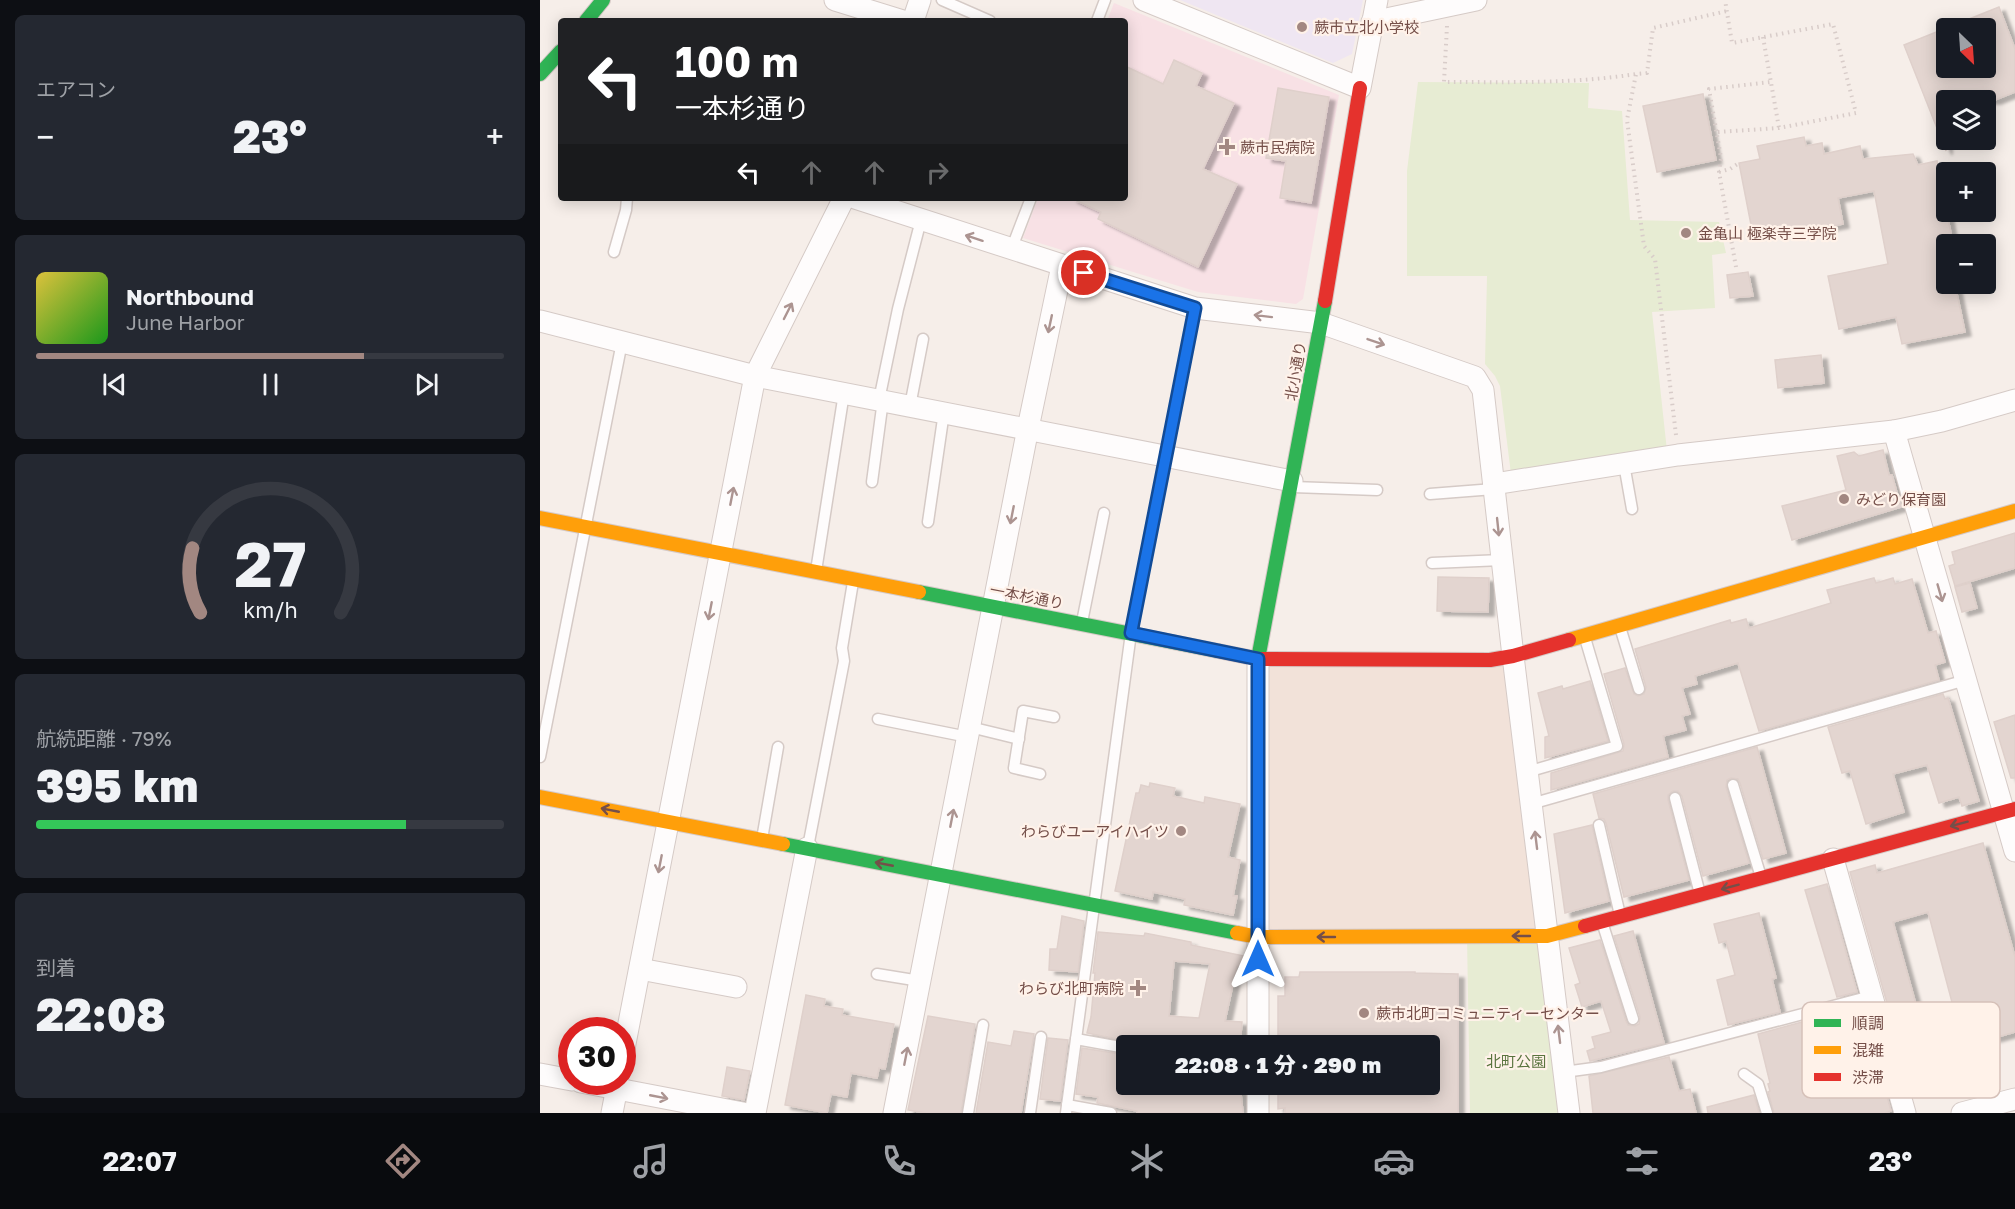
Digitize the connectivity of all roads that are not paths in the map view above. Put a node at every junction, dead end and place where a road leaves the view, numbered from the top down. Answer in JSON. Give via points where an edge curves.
{"nodes":[{"id":1,"x":603,"y":0,"type":"edge"},
{"id":2,"x":835,"y":0,"type":"edge"},
{"id":3,"x":921,"y":0,"type":"edge"},
{"id":4,"x":942,"y":0,"type":"edge"},
{"id":5,"x":1105,"y":0,"type":"edge"},
{"id":6,"x":1144,"y":0,"type":"edge"},
{"id":7,"x":1377,"y":0,"type":"edge"},
{"id":8,"x":1476,"y":0,"type":"edge"},
{"id":9,"x":588,"y":18,"type":"edge"},
{"id":10,"x":893,"y":18,"type":"edge"},
{"id":11,"x":914,"y":18,"type":"edge"},
{"id":12,"x":983,"y":18,"type":"edge"},
{"id":13,"x":1098,"y":18,"type":"edge"},
{"id":14,"x":1372,"y":22,"type":"junction"},
{"id":15,"x":1359,"y":88,"type":"junction"},
{"id":16,"x":627,"y":201,"type":"edge"},
{"id":17,"x":842,"y":201,"type":"edge"},
{"id":18,"x":864,"y":201,"type":"edge"},
{"id":19,"x":1029,"y":201,"type":"edge"},
{"id":20,"x":921,"y":220,"type":"junction"},
{"id":21,"x":1011,"y":250,"type":"junction"},
{"id":22,"x":614,"y":252,"type":"dead end"},
{"id":23,"x":1062,"y":267,"type":"junction"},
{"id":24,"x":1195,"y":308,"type":"junction"},
{"id":25,"x":540,"y":321,"type":"edge"},
{"id":26,"x":1321,"y":323,"type":"junction"},
{"id":27,"x":923,"y":339,"type":"dead end"},
{"id":28,"x":622,"y":342,"type":"junction"},
{"id":29,"x":755,"y":376,"type":"junction"},
{"id":30,"x":844,"y":393,"type":"junction"},
{"id":31,"x":881,"y":400,"type":"junction"},
{"id":32,"x":2015,"y":400,"type":"edge"},
{"id":33,"x":910,"y":406,"type":"junction"},
{"id":34,"x":944,"y":412,"type":"junction"},
{"id":35,"x":1028,"y":428,"type":"junction"},
{"id":36,"x":1894,"y":431,"type":"junction"},
{"id":37,"x":1165,"y":456,"type":"junction"},
{"id":38,"x":1624,"y":464,"type":"junction"},
{"id":39,"x":872,"y":482,"type":"dead end"},
{"id":40,"x":1291,"y":484,"type":"junction"},
{"id":41,"x":1494,"y":487,"type":"junction"},
{"id":42,"x":1377,"y":490,"type":"dead end"},
{"id":43,"x":1430,"y":494,"type":"dead end"},
{"id":44,"x":1632,"y":509,"type":"dead end"},
{"id":45,"x":2015,"y":511,"type":"edge"},
{"id":46,"x":1104,"y":513,"type":"dead end"},
{"id":47,"x":540,"y":518,"type":"edge"},
{"id":48,"x":928,"y":522,"type":"dead end"},
{"id":49,"x":585,"y":527,"type":"junction"},
{"id":50,"x":1924,"y":537,"type":"junction"},
{"id":51,"x":721,"y":553,"type":"junction"},
{"id":52,"x":1502,"y":560,"type":"junction"},
{"id":53,"x":1432,"y":563,"type":"dead end"},
{"id":54,"x":816,"y":572,"type":"junction"},
{"id":55,"x":854,"y":579,"type":"junction"},
{"id":56,"x":994,"y":606,"type":"junction"},
{"id":57,"x":1082,"y":623,"type":"junction"},
{"id":58,"x":1619,"y":625,"type":"junction"},
{"id":59,"x":1131,"y":633,"type":"junction"},
{"id":60,"x":1584,"y":635,"type":"junction"},
{"id":61,"x":1513,"y":656,"type":"junction"},
{"id":62,"x":1258,"y":659,"type":"junction"},
{"id":63,"x":1966,"y":680,"type":"junction"},
{"id":64,"x":1639,"y":690,"type":"dead end"},
{"id":65,"x":1054,"y":717,"type":"dead end"},
{"id":66,"x":878,"y":719,"type":"dead end"},
{"id":67,"x":969,"y":732,"type":"junction"},
{"id":68,"x":1019,"y":739,"type":"junction"},
{"id":69,"x":778,"y":747,"type":"dead end"},
{"id":70,"x":540,"y":757,"type":"edge"},
{"id":71,"x":1527,"y":772,"type":"junction"},
{"id":72,"x":1040,"y":774,"type":"dead end"},
{"id":73,"x":1733,"y":785,"type":"dead end"},
{"id":74,"x":540,"y":796,"type":"edge"},
{"id":75,"x":1675,"y":798,"type":"dead end"},
{"id":76,"x":1531,"y":804,"type":"junction"},
{"id":77,"x":2009,"y":810,"type":"edge"},
{"id":78,"x":668,"y":820,"type":"junction"},
{"id":79,"x":1599,"y":825,"type":"dead end"},
{"id":80,"x":762,"y":839,"type":"junction"},
{"id":81,"x":807,"y":848,"type":"junction"},
{"id":82,"x":2015,"y":851,"type":"edge"},
{"id":83,"x":1833,"y":859,"type":"junction"},
{"id":84,"x":941,"y":875,"type":"junction"},
{"id":85,"x":1761,"y":878,"type":"junction"},
{"id":86,"x":1700,"y":895,"type":"junction"},
{"id":87,"x":1094,"y":905,"type":"junction"},
{"id":88,"x":1620,"y":916,"type":"junction"},
{"id":89,"x":1602,"y":921,"type":"junction"},
{"id":90,"x":1547,"y":936,"type":"junction"},
{"id":91,"x":1258,"y":937,"type":"junction"},
{"id":92,"x":640,"y":969,"type":"junction"},
{"id":93,"x":876,"y":974,"type":"dead end"},
{"id":94,"x":920,"y":981,"type":"junction"},
{"id":95,"x":736,"y":987,"type":"dead end"},
{"id":96,"x":1871,"y":996,"type":"junction"},
{"id":97,"x":1848,"y":1002,"type":"edge"},
{"id":98,"x":1873,"y":1002,"type":"edge"},
{"id":99,"x":1802,"y":1014,"type":"edge"},
{"id":100,"x":630,"y":1017,"type":"edge"},
{"id":101,"x":1633,"y":1019,"type":"dead end"},
{"id":102,"x":983,"y":1025,"type":"dead end"},
{"id":103,"x":1258,"y":1035,"type":"edge"},
{"id":104,"x":1041,"y":1037,"type":"dead end"},
{"id":105,"x":1076,"y":1039,"type":"junction"},
{"id":106,"x":1116,"y":1046,"type":"edge"},
{"id":107,"x":1564,"y":1072,"type":"junction"},
{"id":108,"x":540,"y":1074,"type":"edge"},
{"id":109,"x":1744,"y":1074,"type":"dead end"},
{"id":110,"x":558,"y":1077,"type":"edge"},
{"id":111,"x":636,"y":1090,"type":"edge"},
{"id":112,"x":616,"y":1095,"type":"edge"},
{"id":113,"x":1258,"y":1095,"type":"edge"},
{"id":114,"x":1901,"y":1098,"type":"edge"},
{"id":115,"x":2015,"y":1099,"type":"edge"},
{"id":116,"x":1066,"y":1109,"type":"edge"},
{"id":117,"x":1993,"y":1109,"type":"edge"},
{"id":118,"x":709,"y":1110,"type":"edge"},
{"id":119,"x":612,"y":1113,"type":"edge"},
{"id":120,"x":743,"y":1113,"type":"edge"},
{"id":121,"x":755,"y":1113,"type":"edge"},
{"id":122,"x":894,"y":1113,"type":"edge"},
{"id":123,"x":968,"y":1113,"type":"edge"},
{"id":124,"x":1030,"y":1113,"type":"edge"},
{"id":125,"x":1111,"y":1113,"type":"edge"},
{"id":126,"x":1258,"y":1113,"type":"edge"},
{"id":127,"x":1569,"y":1113,"type":"edge"},
{"id":128,"x":1767,"y":1113,"type":"edge"},
{"id":129,"x":1905,"y":1113,"type":"edge"},
{"id":130,"x":1962,"y":1113,"type":"edge"}],
"edges":[{"from":1,"to":9,"type":"street"},
{"from":2,"to":10,"type":"street"},
{"from":3,"to":11,"type":"street"},
{"from":4,"to":12,"type":"lane"},
{"from":5,"to":13,"type":"lane"},
{"from":6,"to":15,"type":"street"},
{"from":7,"to":14,"type":"street"},
{"from":8,"to":14,"type":"street"},
{"from":14,"to":15,"type":"street"},
{"from":15,"to":26,"type":"street","name":"北小通り"},
{"from":16,"to":22,"type":"lane"},
{"from":29,"to":17,"type":"street","one_way":true},
{"from":18,"to":20,"type":"street"},
{"from":19,"to":21,"type":"lane"},
{"from":21,"to":20,"type":"street","one_way":true},
{"from":20,"to":31,"type":"lane","via":[[898,309]]},
{"from":21,"to":23,"type":"street"},
{"from":23,"to":24,"type":"street"},
{"from":23,"to":35,"type":"street","one_way":true},
{"from":26,"to":24,"type":"street","one_way":true},
{"from":24,"to":37,"type":"lane"},
{"from":25,"to":28,"type":"street"},
{"from":26,"to":40,"type":"street","name":"北小通り"},
{"from":26,"to":41,"type":"street","one_way":true,"via":[[1475,377],[1483,390]]},
{"from":27,"to":33,"type":"lane"},
{"from":28,"to":29,"type":"street"},
{"from":28,"to":49,"type":"lane"},
{"from":29,"to":30,"type":"street"},
{"from":51,"to":29,"type":"street","one_way":true},
{"from":30,"to":31,"type":"street"},
{"from":30,"to":54,"type":"lane"},
{"from":31,"to":33,"type":"street"},
{"from":31,"to":39,"type":"lane"},
{"from":32,"to":36,"type":"street"},
{"from":33,"to":34,"type":"street"},
{"from":34,"to":35,"type":"street"},
{"from":34,"to":48,"type":"lane"},
{"from":35,"to":37,"type":"street"},
{"from":35,"to":56,"type":"street","one_way":true},
{"from":36,"to":38,"type":"street"},
{"from":36,"to":50,"type":"street"},
{"from":37,"to":40,"type":"street"},
{"from":37,"to":59,"type":"lane"},
{"from":38,"to":41,"type":"street"},
{"from":38,"to":44,"type":"lane"},
{"from":40,"to":42,"type":"lane"},
{"from":40,"to":62,"type":"street","name":"北小通り"},
{"from":41,"to":43,"type":"lane"},
{"from":41,"to":52,"type":"street","one_way":true},
{"from":45,"to":50,"type":"street"},
{"from":46,"to":57,"type":"lane"},
{"from":47,"to":49,"type":"street","name":"一本杉通り"},
{"from":49,"to":51,"type":"street","name":"一本杉通り"},
{"from":49,"to":70,"type":"lane"},
{"from":50,"to":58,"type":"street","name":"一本杉通り"},
{"from":50,"to":63,"type":"street","one_way":true},
{"from":51,"to":54,"type":"street","name":"一本杉通り"},
{"from":51,"to":78,"type":"street","one_way":true},
{"from":52,"to":53,"type":"lane"},
{"from":52,"to":61,"type":"street"},
{"from":54,"to":55,"type":"street","name":"一本杉通り"},
{"from":55,"to":56,"type":"street","name":"一本杉通り"},
{"from":55,"to":81,"type":"lane","via":[[842,648],[844,661]]},
{"from":56,"to":57,"type":"street","name":"一本杉通り"},
{"from":56,"to":67,"type":"street"},
{"from":57,"to":59,"type":"street","name":"一本杉通り"},
{"from":58,"to":60,"type":"street","name":"一本杉通り"},
{"from":58,"to":64,"type":"lane"},
{"from":59,"to":62,"type":"street","name":"一本杉通り"},
{"from":59,"to":87,"type":"lane"},
{"from":60,"to":61,"type":"street","name":"一本杉通り"},
{"from":60,"to":71,"type":"lane","via":[[1617,746]]},
{"from":61,"to":62,"type":"street","name":"一本杉通り","via":[[1490,660]]},
{"from":61,"to":71,"type":"street"},
{"from":62,"to":91,"type":"street"},
{"from":63,"to":76,"type":"lane"},
{"from":63,"to":77,"type":"street"},
{"from":65,"to":68,"type":"lane","via":[[1023,711]]},
{"from":66,"to":67,"type":"lane"},
{"from":67,"to":68,"type":"lane"},
{"from":84,"to":67,"type":"street","one_way":true},
{"from":68,"to":72,"type":"lane","via":[[1014,768]]},
{"from":69,"to":80,"type":"lane"},
{"from":71,"to":76,"type":"street"},
{"from":73,"to":85,"type":"lane"},
{"from":78,"to":74,"type":"street","one_way":true},
{"from":75,"to":86,"type":"lane"},
{"from":90,"to":76,"type":"street","one_way":true},
{"from":77,"to":82,"type":"street"},
{"from":77,"to":83,"type":"street","one_way":true},
{"from":78,"to":80,"type":"street"},
{"from":78,"to":92,"type":"street","one_way":true},
{"from":79,"to":88,"type":"lane"},
{"from":80,"to":81,"type":"street"},
{"from":84,"to":81,"type":"street","one_way":true},
{"from":81,"to":121,"type":"street"},
{"from":83,"to":85,"type":"street"},
{"from":83,"to":96,"type":"street"},
{"from":84,"to":87,"type":"street"},
{"from":84,"to":94,"type":"street"},
{"from":85,"to":86,"type":"street","one_way":true},
{"from":86,"to":88,"type":"street"},
{"from":87,"to":91,"type":"street"},
{"from":87,"to":105,"type":"lane"},
{"from":88,"to":89,"type":"street"},
{"from":89,"to":90,"type":"street"},
{"from":89,"to":101,"type":"lane"},
{"from":90,"to":91,"type":"street","one_way":true},
{"from":107,"to":90,"type":"street","one_way":true},
{"from":91,"to":103,"type":"street"},
{"from":92,"to":95,"type":"street"},
{"from":92,"to":100,"type":"street"},
{"from":93,"to":94,"type":"lane"},
{"from":122,"to":94,"type":"street","one_way":true},
{"from":96,"to":97,"type":"lane"},
{"from":96,"to":98,"type":"street"},
{"from":99,"to":107,"type":"lane","via":[[1601,1067]]},
{"from":102,"to":123,"type":"lane"},
{"from":104,"to":124,"type":"lane"},
{"from":105,"to":106,"type":"lane"},
{"from":105,"to":116,"type":"lane"},
{"from":107,"to":127,"type":"street"},
{"from":108,"to":110,"type":"street"},
{"from":109,"to":128,"type":"lane","via":[[1758,1084]]},
{"from":111,"to":118,"type":"street","one_way":true},
{"from":112,"to":119,"type":"street"},
{"from":113,"to":126,"type":"street"},
{"from":114,"to":129,"type":"street"},
{"from":115,"to":117,"type":"street"},
{"from":116,"to":125,"type":"lane"},
{"from":117,"to":130,"type":"street"},
{"from":118,"to":120,"type":"street"}]}
